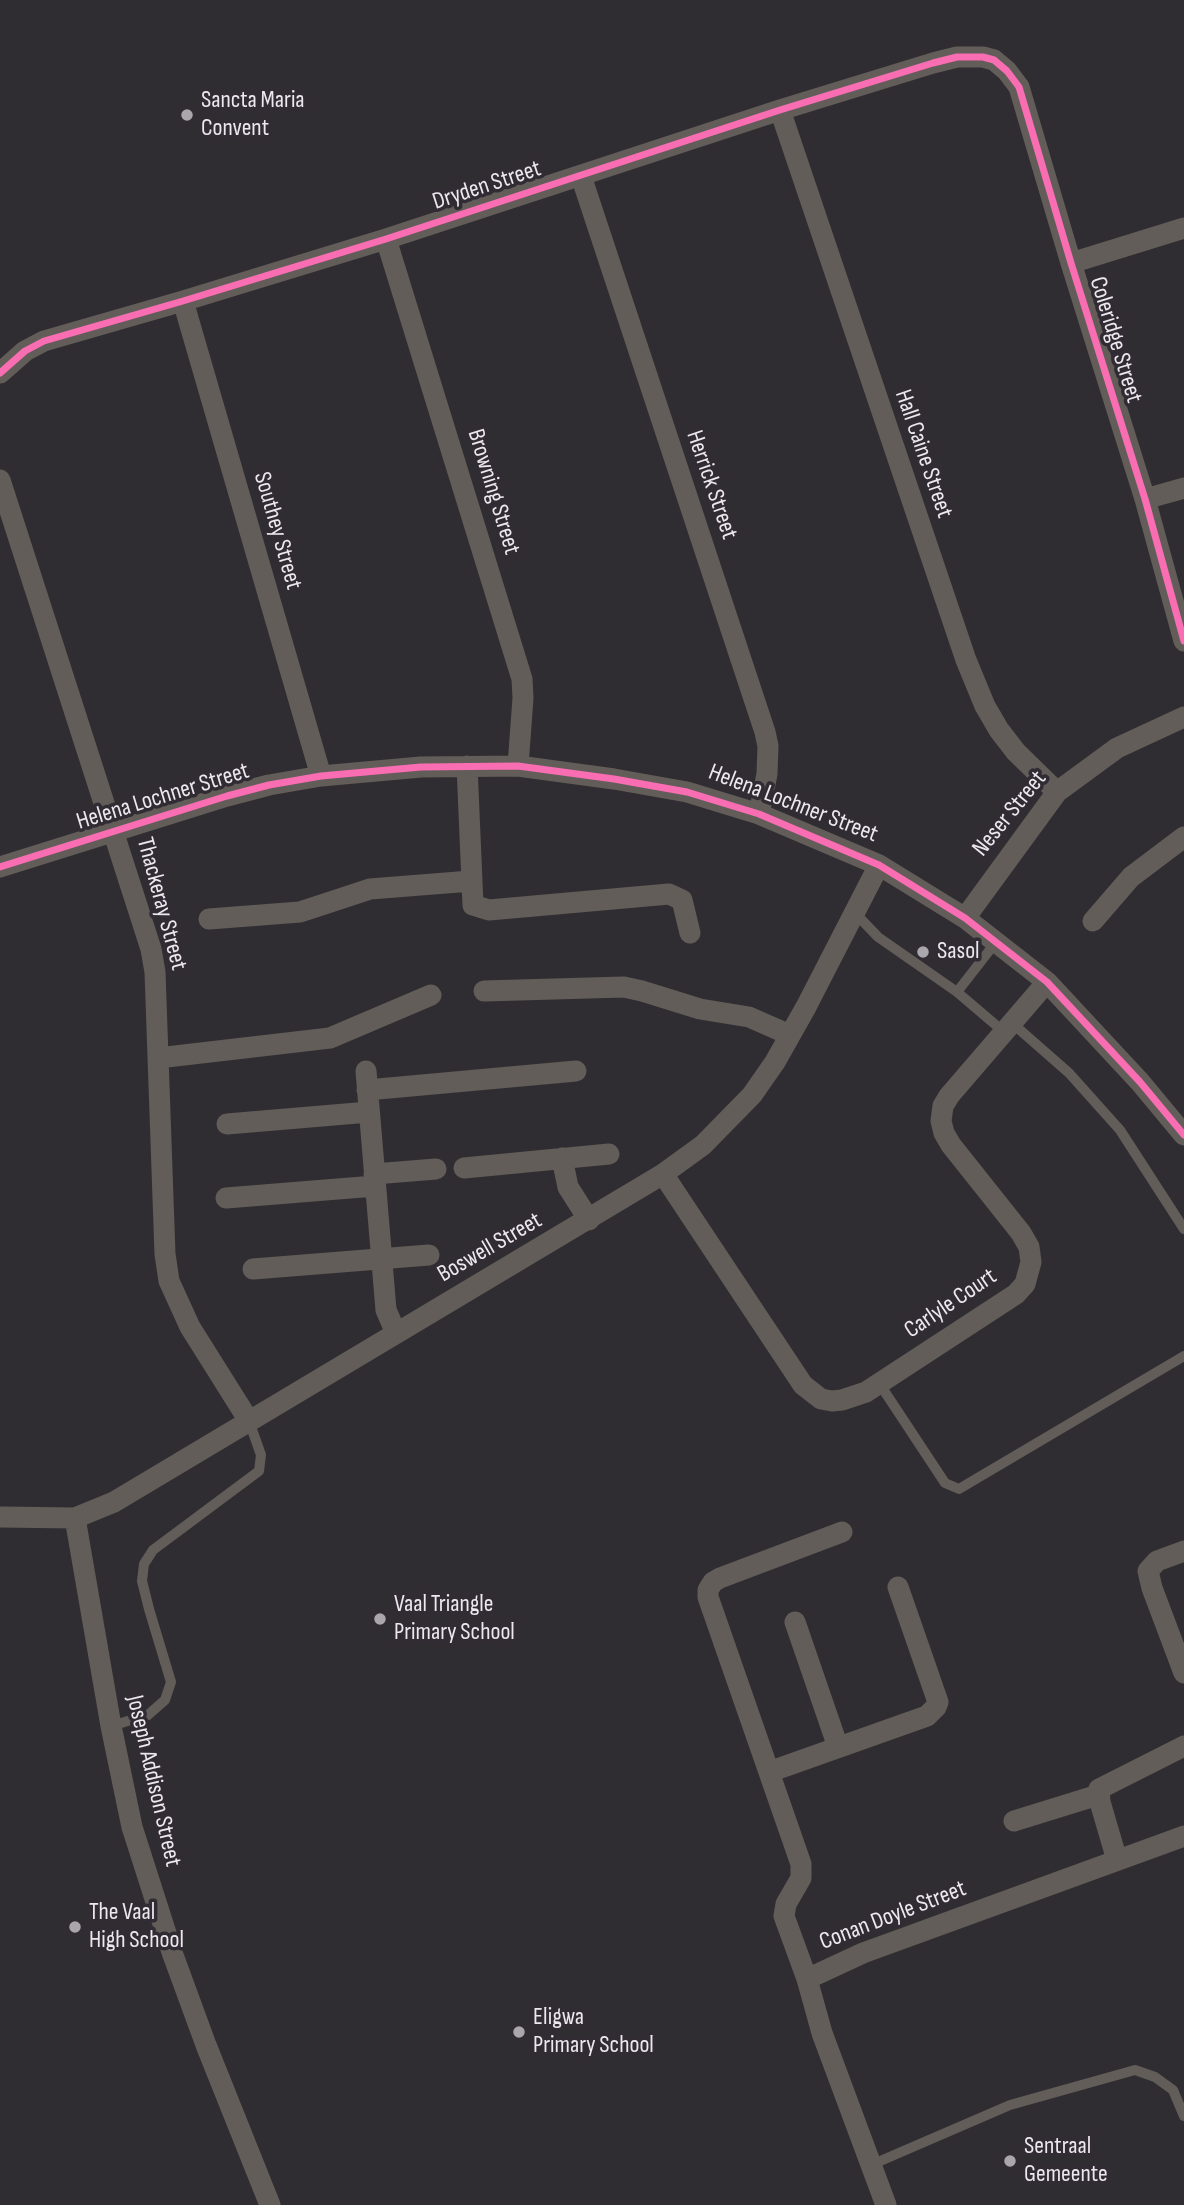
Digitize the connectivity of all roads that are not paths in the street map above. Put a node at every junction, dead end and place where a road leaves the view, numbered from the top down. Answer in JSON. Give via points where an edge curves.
{"nodes":[{"id":1,"x":994,"y":61,"type":"joint"},
{"id":2,"x":780,"y":110,"type":"junction"},
{"id":3,"x":581,"y":176,"type":"junction"},
{"id":4,"x":1184,"y":228,"type":"edge"},
{"id":5,"x":386,"y":239,"type":"junction"},
{"id":6,"x":1071,"y":262,"type":"junction"},
{"id":7,"x":183,"y":301,"type":"junction"},
{"id":8,"x":0,"y":373,"type":"edge"},
{"id":9,"x":0,"y":480,"type":"edge"},
{"id":10,"x":1184,"y":488,"type":"edge"},
{"id":11,"x":1145,"y":499,"type":"junction"},
{"id":12,"x":1184,"y":641,"type":"edge"},
{"id":13,"x":1184,"y":717,"type":"edge"},
{"id":14,"x":467,"y":766,"type":"junction"},
{"id":15,"x":518,"y":766,"type":"junction"},
{"id":16,"x":321,"y":776,"type":"junction"},
{"id":17,"x":1056,"y":792,"type":"junction"},
{"id":18,"x":759,"y":814,"type":"junction"},
{"id":19,"x":115,"y":832,"type":"junction"},
{"id":20,"x":1184,"y":837,"type":"edge"},
{"id":21,"x":3,"y":863,"type":"edge"},
{"id":22,"x":879,"y":865,"type":"junction"},
{"id":23,"x":471,"y":881,"type":"junction"},
{"id":24,"x":855,"y":913,"type":"junction"},
{"id":25,"x":964,"y":918,"type":"junction"},
{"id":26,"x":209,"y":919,"type":"dead end"},
{"id":27,"x":1093,"y":921,"type":"dead end"},
{"id":28,"x":690,"y":933,"type":"dead end"},
{"id":29,"x":996,"y":943,"type":"junction"},
{"id":30,"x":1047,"y":982,"type":"junction"},
{"id":31,"x":484,"y":991,"type":"dead end"},
{"id":32,"x":957,"y":992,"type":"junction"},
{"id":33,"x":431,"y":995,"type":"dead end"},
{"id":34,"x":1008,"y":1027,"type":"junction"},
{"id":35,"x":790,"y":1035,"type":"junction"},
{"id":36,"x":158,"y":1058,"type":"junction"},
{"id":37,"x":576,"y":1071,"type":"dead end"},
{"id":38,"x":369,"y":1112,"type":"junction"},
{"id":39,"x":227,"y":1124,"type":"dead end"},
{"id":40,"x":1184,"y":1135,"type":"edge"},
{"id":41,"x":609,"y":1154,"type":"dead end"},
{"id":42,"x":562,"y":1158,"type":"junction"},
{"id":43,"x":464,"y":1168,"type":"dead end"},
{"id":44,"x":436,"y":1169,"type":"dead end"},
{"id":45,"x":663,"y":1174,"type":"junction"},
{"id":46,"x":375,"y":1180,"type":"junction"},
{"id":47,"x":226,"y":1198,"type":"dead end"},
{"id":48,"x":589,"y":1220,"type":"junction"},
{"id":49,"x":1184,"y":1229,"type":"edge"},
{"id":50,"x":429,"y":1255,"type":"dead end"},
{"id":51,"x":382,"y":1259,"type":"junction"},
{"id":52,"x":253,"y":1269,"type":"dead end"},
{"id":53,"x":396,"y":1333,"type":"junction"},
{"id":54,"x":1184,"y":1356,"type":"edge"},
{"id":55,"x":879,"y":1383,"type":"junction"},
{"id":56,"x":249,"y":1421,"type":"junction"},
{"id":57,"x":0,"y":1517,"type":"edge"},
{"id":58,"x":75,"y":1518,"type":"junction"},
{"id":59,"x":842,"y":1532,"type":"dead end"},
{"id":60,"x":1184,"y":1551,"type":"edge"},
{"id":61,"x":898,"y":1587,"type":"dead end"},
{"id":62,"x":795,"y":1622,"type":"dead end"},
{"id":63,"x":1182,"y":1663,"type":"edge"},
{"id":64,"x":111,"y":1726,"type":"junction"},
{"id":65,"x":1184,"y":1746,"type":"edge"},
{"id":66,"x":838,"y":1747,"type":"junction"},
{"id":67,"x":769,"y":1772,"type":"junction"},
{"id":68,"x":1098,"y":1795,"type":"junction"},
{"id":69,"x":1014,"y":1821,"type":"dead end"},
{"id":70,"x":1184,"y":1836,"type":"edge"},
{"id":71,"x":1117,"y":1860,"type":"junction"},
{"id":72,"x":807,"y":1979,"type":"junction"},
{"id":73,"x":1184,"y":2116,"type":"edge"},
{"id":74,"x":871,"y":2165,"type":"junction"},
{"id":75,"x":270,"y":2205,"type":"edge"},
{"id":76,"x":886,"y":2205,"type":"edge"}],
"edges":[{"from":1,"to":2,"type":"street","name":"Dryden Street","via":[[957,57]]},
{"from":1,"to":6,"type":"street","name":"Coleridge Street","via":[[1019,87]]},
{"from":2,"to":3,"type":"street","name":"Dryden Street"},
{"from":2,"to":17,"type":"street","name":"Hall Caine Street","via":[[975,683],[999,730]]},
{"from":3,"to":5,"type":"street","name":"Dryden Street"},
{"from":3,"to":18,"type":"street","name":"Herrick Street","via":[[765,732],[767,774]]},
{"from":4,"to":6,"type":"street"},
{"from":5,"to":7,"type":"street","name":"Dryden Street"},
{"from":5,"to":15,"type":"street","name":"Browning Street","via":[[522,679]]},
{"from":6,"to":11,"type":"street","name":"Coleridge Street"},
{"from":7,"to":8,"type":"street","name":"Dryden Street","via":[[44,341]]},
{"from":7,"to":16,"type":"street","name":"Southey Street"},
{"from":9,"to":19,"type":"street","name":"Thackeray Street"},
{"from":10,"to":11,"type":"street"},
{"from":11,"to":12,"type":"street","name":"Coleridge Street"},
{"from":13,"to":17,"type":"street","name":"Neser Street","via":[[1117,748]]},
{"from":14,"to":15,"type":"street","name":"Helena Lochner Street"},
{"from":14,"to":16,"type":"street","name":"Helena Lochner Street"},
{"from":14,"to":23,"type":"street"},
{"from":15,"to":18,"type":"street","name":"Helena Lochner Street","via":[[687,792]]},
{"from":16,"to":19,"type":"street","name":"Helena Lochner Street","via":[[227,796]]},
{"from":17,"to":25,"type":"street","name":"Neser Street"},
{"from":18,"to":22,"type":"street","name":"Helena Lochner Street"},
{"from":19,"to":21,"type":"street","name":"Helena Lochner Street"},
{"from":19,"to":36,"type":"street","name":"Thackeray Street","via":[[155,972]]},
{"from":20,"to":27,"type":"street","via":[[1131,877]]},
{"from":22,"to":24,"type":"street","name":"Boswell Street"},
{"from":22,"to":25,"type":"street","name":"Helena Lochner Street"},
{"from":23,"to":26,"type":"street","via":[[370,889],[300,912]]},
{"from":23,"to":28,"type":"street","via":[[473,905],[489,910],[669,894],[682,900]]},
{"from":24,"to":32,"type":"lane","via":[[878,937]]},
{"from":24,"to":35,"type":"street","name":"Boswell Street"},
{"from":25,"to":29,"type":"street","name":"Helena Lochner Street"},
{"from":29,"to":30,"type":"street","name":"Helena Lochner Street"},
{"from":29,"to":32,"type":"lane"},
{"from":30,"to":34,"type":"street","name":"Carlyle Court"},
{"from":30,"to":40,"type":"street","name":"Helena Lochner Street"},
{"from":31,"to":35,"type":"street","via":[[624,987],[700,1009],[749,1017]]},
{"from":32,"to":34,"type":"lane"},
{"from":33,"to":36,"type":"street","via":[[330,1038]]},
{"from":34,"to":49,"type":"lane","via":[[1069,1073],[1120,1130]]},
{"from":34,"to":55,"type":"street","name":"Carlyle Court","via":[[949,1096],[941,1121],[951,1145],[1021,1233],[1029,1247],[1030,1271],[1016,1294]]},
{"from":35,"to":45,"type":"street","name":"Boswell Street","via":[[752,1095],[702,1145]]},
{"from":36,"to":56,"type":"street","name":"Thackeray Street","via":[[169,1281],[190,1327]]},
{"from":37,"to":38,"type":"street","via":[[366,1080]]},
{"from":38,"to":39,"type":"street"},
{"from":38,"to":46,"type":"street"},
{"from":41,"to":42,"type":"street"},
{"from":42,"to":43,"type":"street"},
{"from":42,"to":48,"type":"street","via":[[568,1186]]},
{"from":44,"to":46,"type":"street"},
{"from":45,"to":48,"type":"street","name":"Boswell Street"},
{"from":45,"to":55,"type":"street","name":"Carlyle Court","via":[[803,1385],[821,1399],[832,1401],[853,1397]]},
{"from":46,"to":47,"type":"street"},
{"from":46,"to":51,"type":"street"},
{"from":48,"to":53,"type":"street","name":"Boswell Street"},
{"from":50,"to":51,"type":"street"},
{"from":51,"to":52,"type":"street"},
{"from":51,"to":53,"type":"street","via":[[386,1310]]},
{"from":53,"to":56,"type":"street","name":"Boswell Street"},
{"from":54,"to":55,"type":"lane","via":[[959,1489],[945,1483]]},
{"from":56,"to":58,"type":"street","name":"Boswell Street","via":[[114,1502]]},
{"from":56,"to":64,"type":"lane","via":[[261,1455],[260,1471],[153,1550],[144,1564],[142,1581],[171,1682],[165,1700],[148,1715]]},
{"from":57,"to":58,"type":"street","name":"Boswell Street"},
{"from":58,"to":64,"type":"street","name":"Joseph Addison Street"},
{"from":59,"to":67,"type":"street","via":[[720,1578],[708,1590]]},
{"from":60,"to":63,"type":"street","via":[[1157,1561],[1148,1571]]},
{"from":61,"to":66,"type":"street","via":[[938,1702],[927,1716]]},
{"from":62,"to":66,"type":"street"},
{"from":64,"to":75,"type":"street","name":"Joseph Addison Street","via":[[132,1826],[173,1955]]},
{"from":65,"to":68,"type":"street","via":[[1104,1785]]},
{"from":66,"to":67,"type":"street"},
{"from":67,"to":72,"type":"street","via":[[801,1864],[801,1878],[784,1916]]},
{"from":68,"to":69,"type":"street"},
{"from":68,"to":71,"type":"street"},
{"from":70,"to":71,"type":"street","name":"Conan Doyle Street"},
{"from":71,"to":72,"type":"street","name":"Conan Doyle Street","via":[[863,1953]]},
{"from":72,"to":74,"type":"street","name":"Conan Doyle Street"},
{"from":73,"to":74,"type":"lane","via":[[1173,2090],[1135,2070],[1010,2105]]},
{"from":74,"to":76,"type":"street","name":"Conan Doyle Street"}]}
